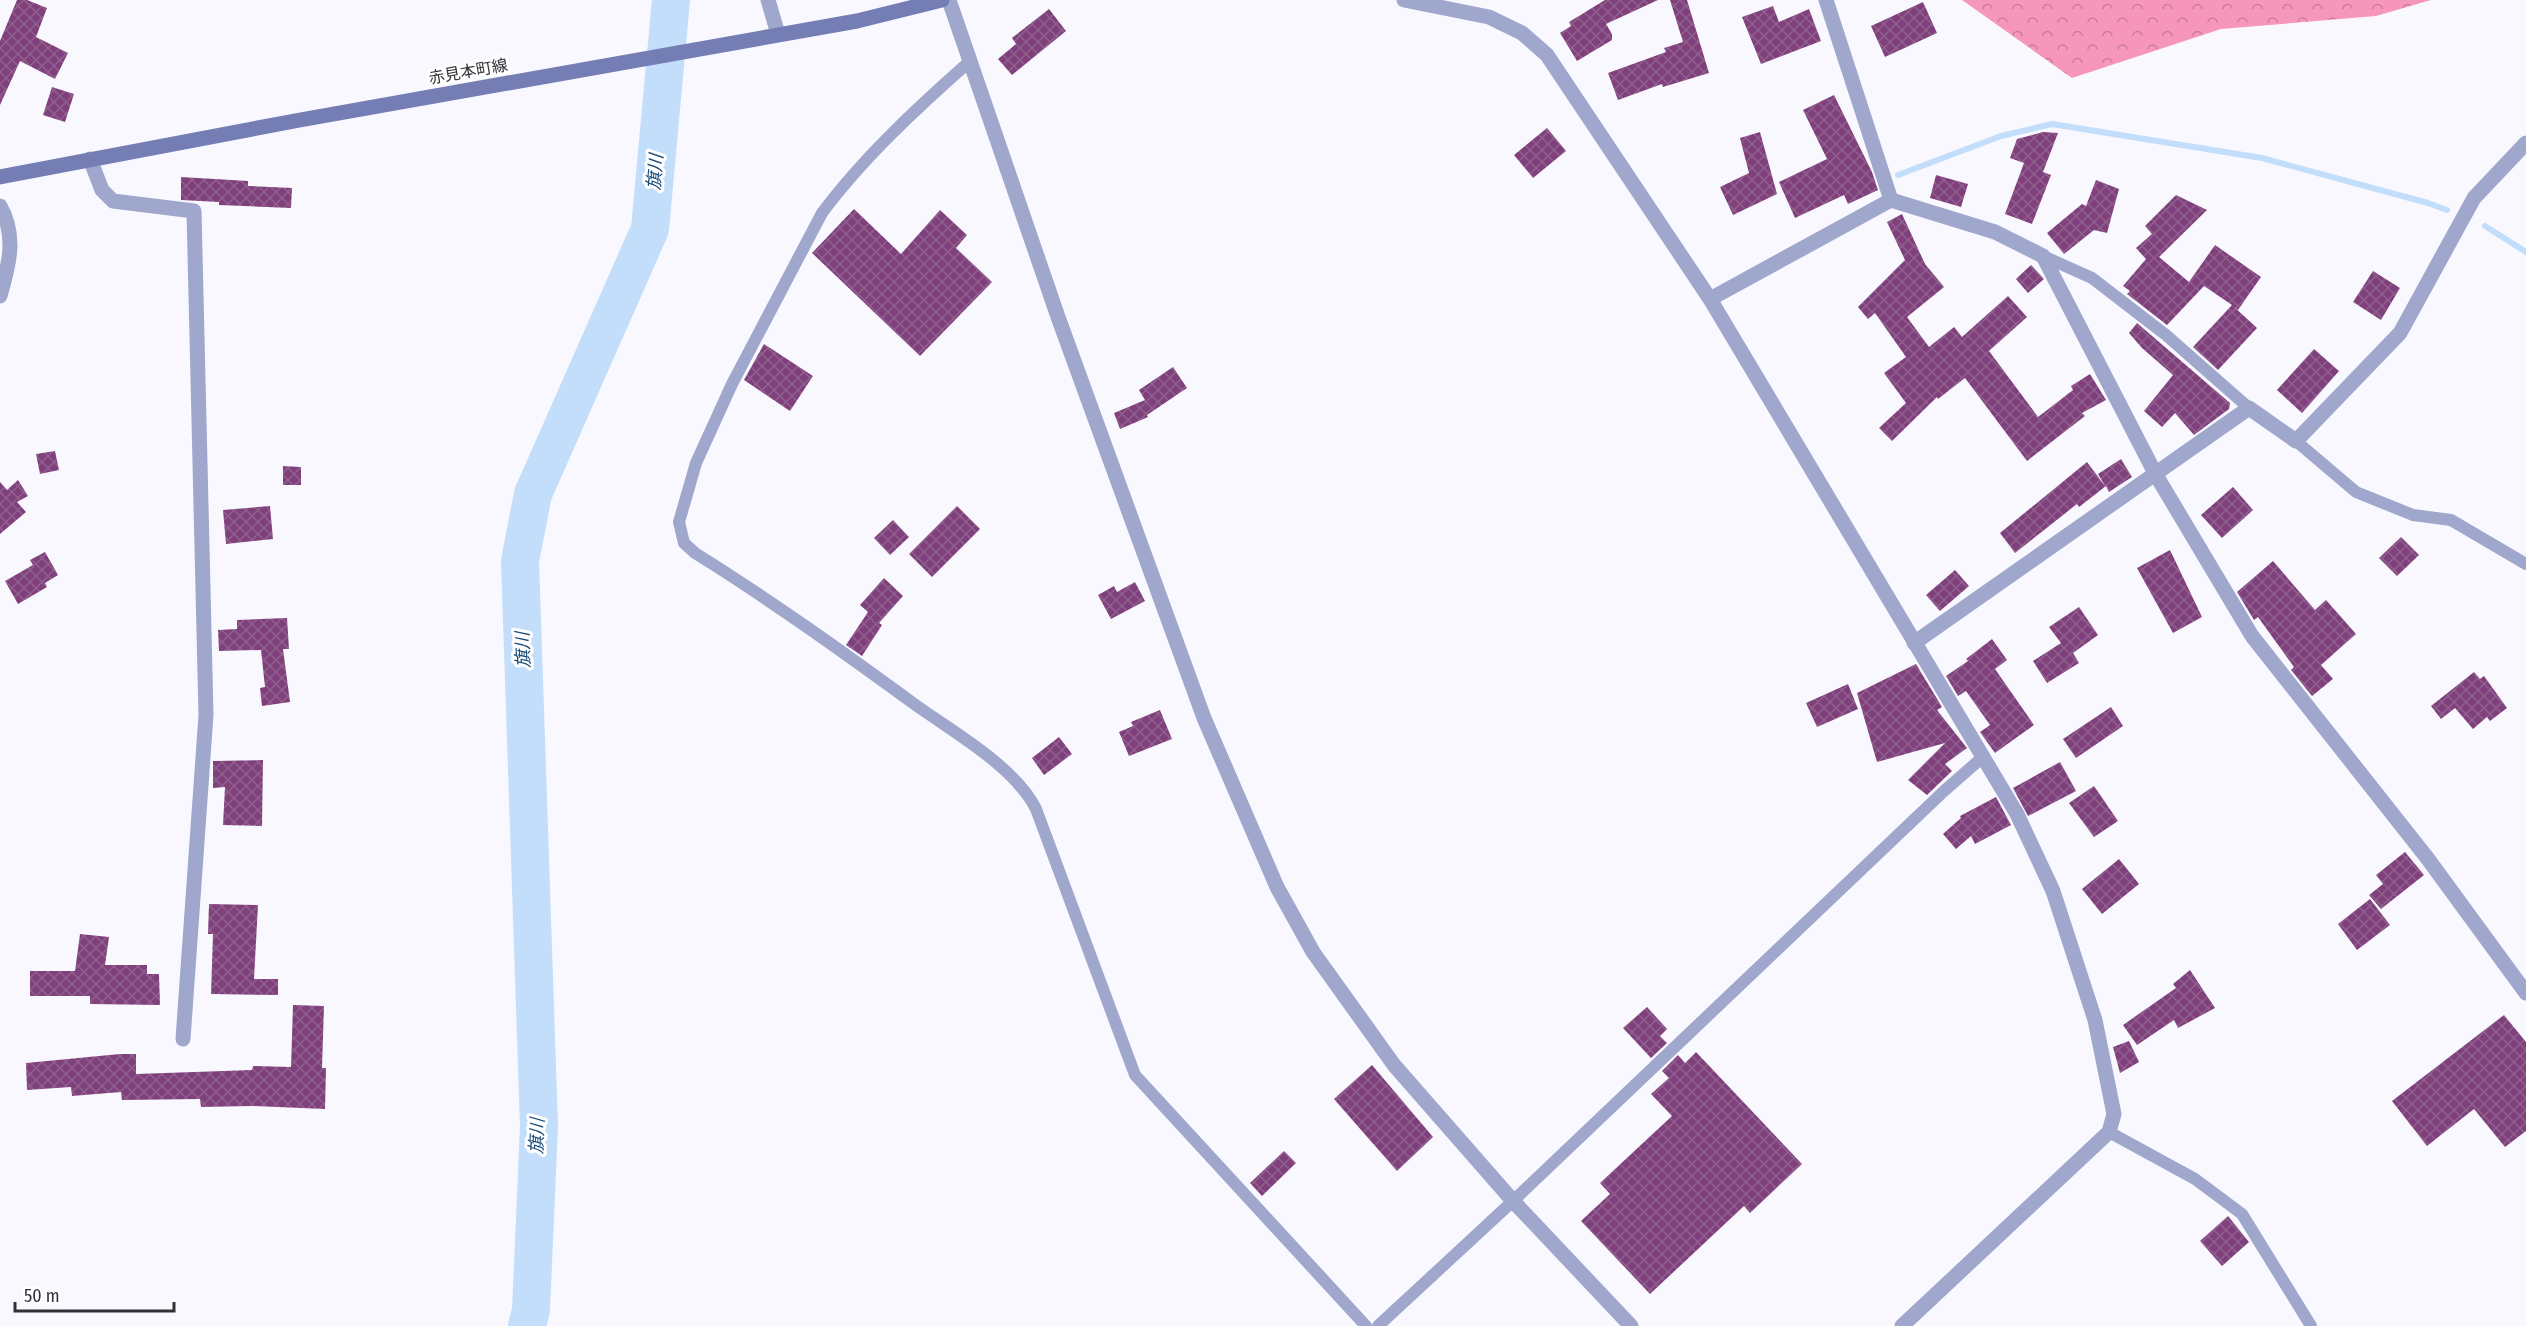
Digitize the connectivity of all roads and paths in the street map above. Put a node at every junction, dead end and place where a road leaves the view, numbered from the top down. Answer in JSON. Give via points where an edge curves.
{"nodes":[{"id":1,"x":768,"y":0,"type":"edge"},
{"id":2,"x":942,"y":0,"type":"edge"},
{"id":3,"x":949,"y":0,"type":"edge"},
{"id":4,"x":1404,"y":0,"type":"edge"},
{"id":5,"x":1826,"y":0,"type":"edge"},
{"id":6,"x":778,"y":34,"type":"junction"},
{"id":7,"x":969,"y":62,"type":"junction"},
{"id":8,"x":2526,"y":143,"type":"edge"},
{"id":9,"x":90,"y":159,"type":"junction"},
{"id":10,"x":0,"y":177,"type":"edge"},
{"id":11,"x":1891,"y":200,"type":"junction"},
{"id":12,"x":0,"y":206,"type":"edge"},
{"id":13,"x":2043,"y":256,"type":"junction"},
{"id":14,"x":0,"y":296,"type":"edge"},
{"id":15,"x":1710,"y":299,"type":"junction"},
{"id":16,"x":2249,"y":408,"type":"junction"},
{"id":17,"x":2296,"y":441,"type":"junction"},
{"id":18,"x":2156,"y":475,"type":"junction"},
{"id":19,"x":2526,"y":564,"type":"edge"},
{"id":20,"x":1914,"y":643,"type":"junction"},
{"id":21,"x":1984,"y":756,"type":"junction"},
{"id":22,"x":2526,"y":993,"type":"edge"},
{"id":23,"x":183,"y":1039,"type":"dead end"},
{"id":24,"x":2109,"y":1132,"type":"junction"},
{"id":25,"x":1513,"y":1201,"type":"junction"},
{"id":26,"x":1366,"y":1326,"type":"edge"},
{"id":27,"x":1378,"y":1326,"type":"edge"},
{"id":28,"x":1631,"y":1326,"type":"edge"},
{"id":29,"x":1902,"y":1326,"type":"edge"},
{"id":30,"x":2311,"y":1326,"type":"edge"}],
"edges":[{"from":1,"to":6,"type":"street"},
{"from":2,"to":6,"type":"main road","name":"赤見本町線","via":[[904,11]]},
{"from":3,"to":7,"type":"street"},
{"from":4,"to":15,"type":"street","via":[[1489,16],[1522,33],[1547,56]]},
{"from":5,"to":11,"type":"street"},
{"from":6,"to":9,"type":"main road","name":"赤見本町線"},
{"from":7,"to":25,"type":"street","via":[[1204,718],[1277,887],[1313,952],[1394,1065]]},
{"from":7,"to":26,"type":"lane","via":[[847,182],[822,213],[732,384],[696,463],[679,522],[684,543],[775,602],[983,754],[1024,790],[1036,809],[1135,1075]]},
{"from":8,"to":17,"type":"street","via":[[2474,198],[2400,333]]},
{"from":9,"to":10,"type":"main road","name":"赤見本町線"},
{"from":9,"to":23,"type":"street","via":[[102,190],[113,201],[194,211],[206,714]]},
{"from":11,"to":13,"type":"street","via":[[1995,232]]},
{"from":11,"to":15,"type":"street"},
{"from":12,"to":14,"type":"street","via":[[7,218],[12,255]]},
{"from":13,"to":16,"type":"lane","via":[[2092,278],[2166,335]]},
{"from":13,"to":18,"type":"street"},
{"from":15,"to":20,"type":"street"},
{"from":16,"to":17,"type":"street"},
{"from":16,"to":18,"type":"street"},
{"from":17,"to":19,"type":"lane","via":[[2356,492],[2413,515],[2451,520]]},
{"from":18,"to":20,"type":"street"},
{"from":18,"to":22,"type":"street","via":[[2252,636],[2428,859]]},
{"from":20,"to":21,"type":"street"},
{"from":21,"to":24,"type":"street","via":[[2017,814],[2060,913],[2095,1020],[2114,1114]]},
{"from":21,"to":25,"type":"lane"},
{"from":24,"to":29,"type":"street"},
{"from":24,"to":30,"type":"lane","via":[[2195,1179],[2242,1214]]},
{"from":25,"to":27,"type":"lane"},
{"from":25,"to":28,"type":"street"}]}
